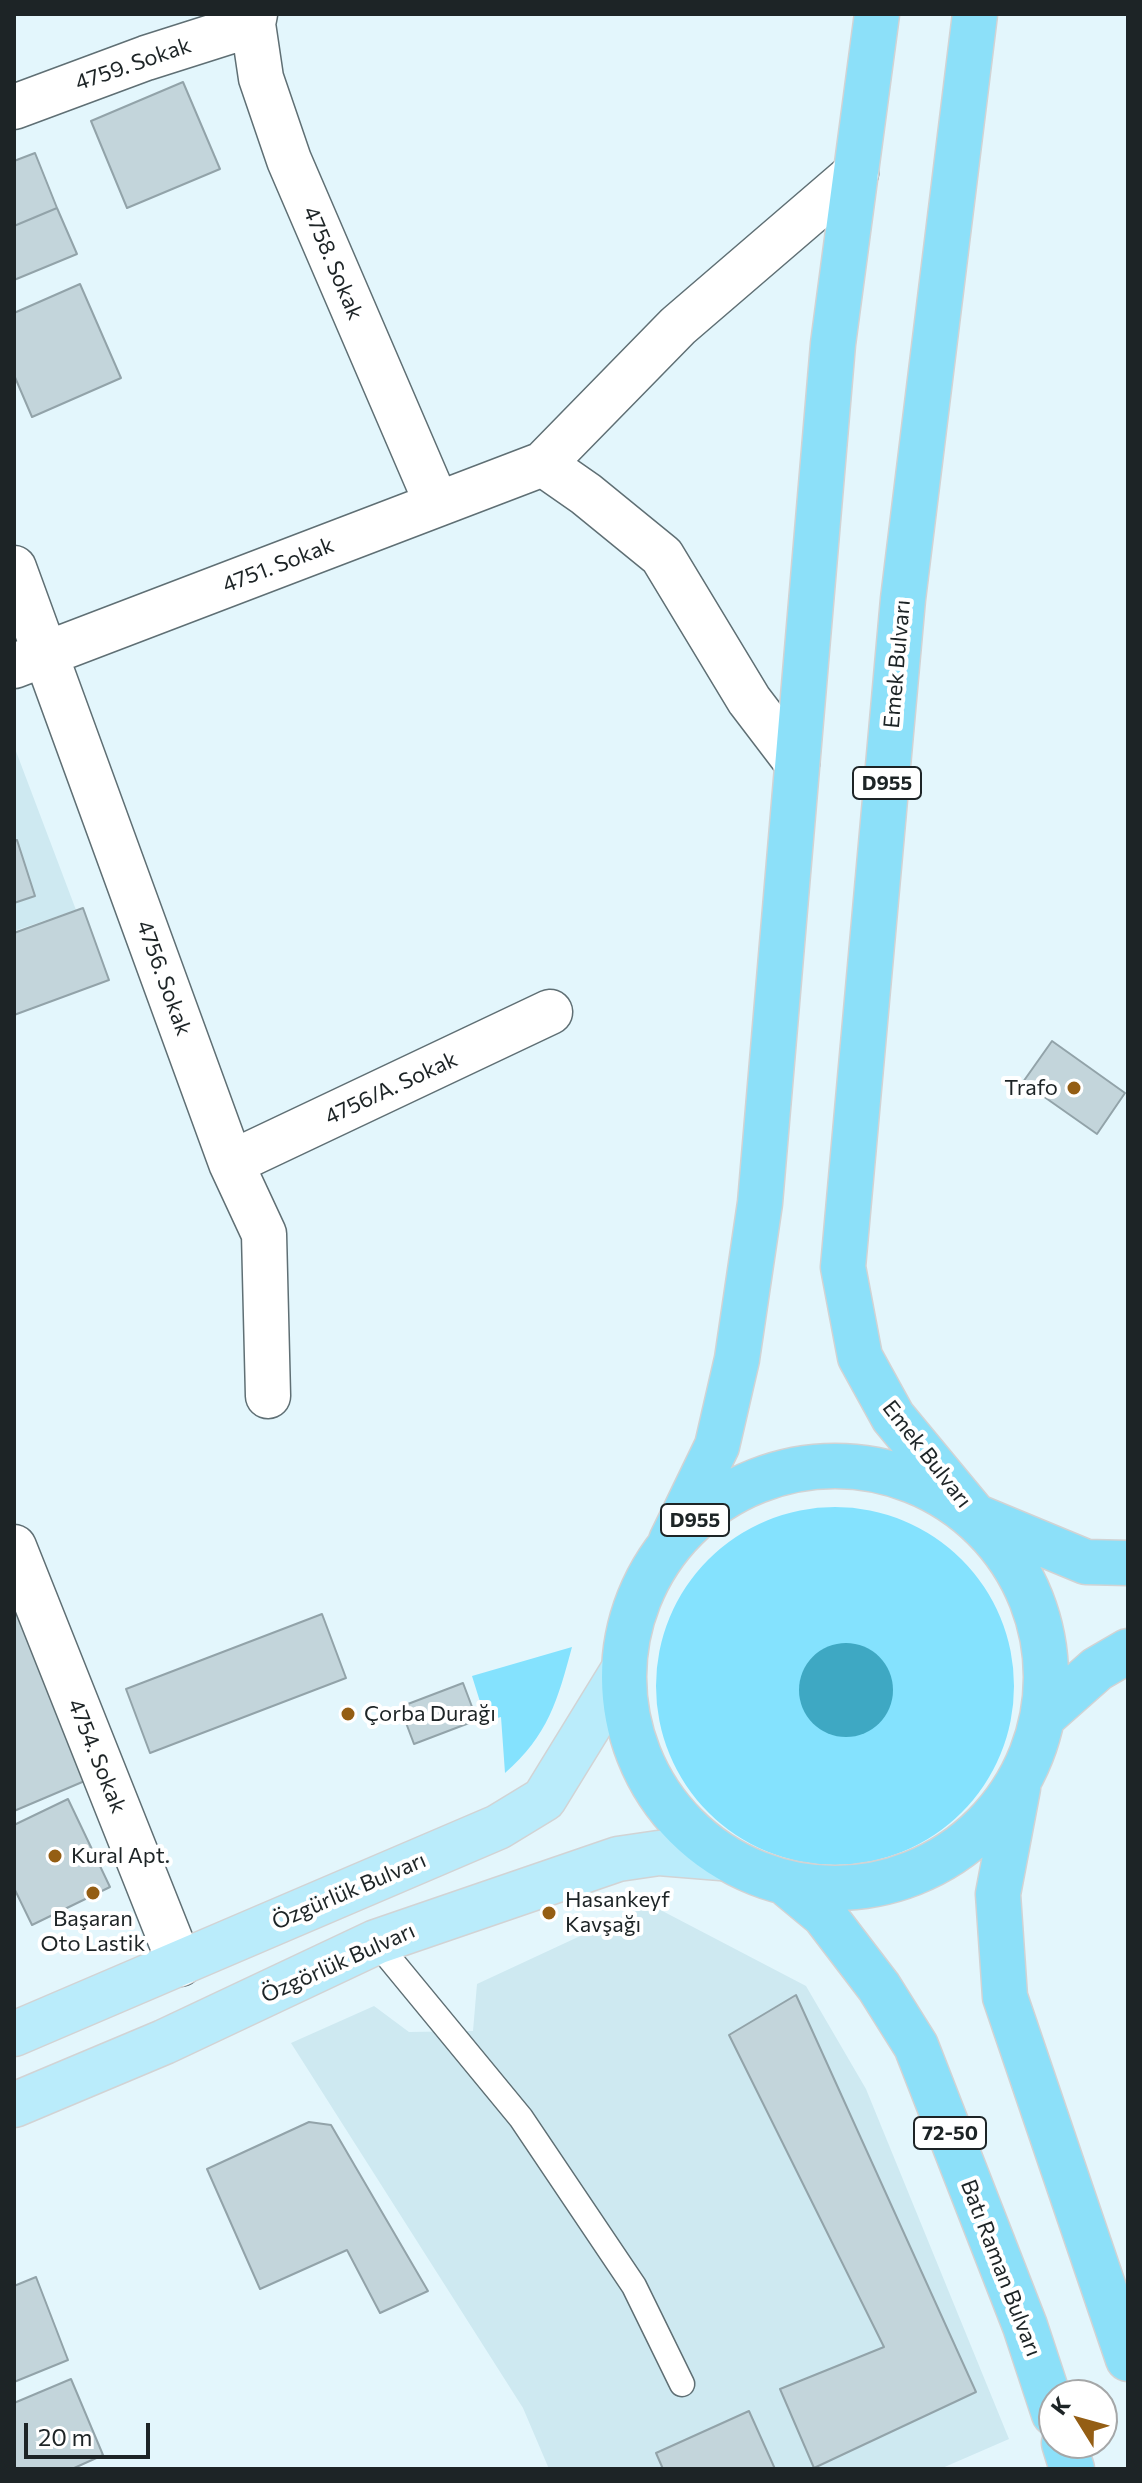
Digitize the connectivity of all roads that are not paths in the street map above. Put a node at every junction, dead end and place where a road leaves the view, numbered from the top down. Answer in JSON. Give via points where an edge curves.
{"nodes":[{"id":1,"x":877,"y":14,"type":"edge"},
{"id":2,"x":975,"y":14,"type":"edge"},
{"id":3,"x":254,"y":19,"type":"edge"},
{"id":4,"x":14,"y":107,"type":"edge"},
{"id":5,"x":856,"y":173,"type":"junction"},
{"id":6,"x":543,"y":464,"type":"junction"},
{"id":7,"x":437,"y":504,"type":"junction"},
{"id":8,"x":14,"y":568,"type":"edge"},
{"id":9,"x":30,"y":659,"type":"edge"},
{"id":10,"x":797,"y":763,"type":"junction"},
{"id":11,"x":550,"y":1012,"type":"dead end"},
{"id":12,"x":231,"y":1163,"type":"junction"},
{"id":13,"x":268,"y":1396,"type":"dead end"},
{"id":14,"x":975,"y":1516,"type":"junction"},
{"id":15,"x":671,"y":1541,"type":"junction"},
{"id":16,"x":14,"y":1547,"type":"edge"},
{"id":17,"x":1128,"y":1563,"type":"edge"},
{"id":18,"x":1128,"y":1651,"type":"edge"},
{"id":19,"x":622,"y":1672,"type":"junction"},
{"id":20,"x":1044,"y":1716,"type":"junction"},
{"id":21,"x":1018,"y":1785,"type":"junction"},
{"id":22,"x":721,"y":1858,"type":"junction"},
{"id":23,"x":789,"y":1886,"type":"junction"},
{"id":24,"x":376,"y":1942,"type":"junction"},
{"id":25,"x":180,"y":1964,"type":"junction"},
{"id":26,"x":14,"y":2034,"type":"edge"},
{"id":27,"x":14,"y":2105,"type":"edge"},
{"id":28,"x":1128,"y":2359,"type":"edge"},
{"id":29,"x":1042,"y":2379,"type":"edge"},
{"id":30,"x":682,"y":2384,"type":"dead end"}],
"edges":[{"from":1,"to":5,"type":"highway","number":"D955"},
{"from":2,"to":14,"type":"highway","name":"Emek Bulvarı","number":"D955","via":[[903,599],[843,1267],[860,1357],[893,1417]]},
{"from":3,"to":4,"type":"street","name":"4759. Sokak"},
{"from":3,"to":7,"type":"street","name":"4758. Sokak","via":[[261,78],[289,160]]},
{"from":5,"to":6,"type":"street","via":[[678,326]]},
{"from":5,"to":10,"type":"highway","number":"D955","via":[[833,344]]},
{"from":6,"to":7,"type":"street","name":"4751. Sokak"},
{"from":6,"to":10,"type":"street","via":[[662,556],[749,700]]},
{"from":7,"to":9,"type":"street","name":"4751. Sokak"},
{"from":8,"to":9,"type":"street","name":"4756. Sokak"},
{"from":9,"to":12,"type":"street","name":"4756. Sokak"},
{"from":10,"to":15,"type":"highway","number":"D955","via":[[760,1203],[737,1359],[717,1446]]},
{"from":11,"to":12,"type":"street","name":"4756/A. Sokak"},
{"from":12,"to":13,"type":"street","name":"4756. Sokak","via":[[264,1234]]},
{"from":14,"to":15,"type":"highway","number":"D955","via":[[918,1480],[852,1464],[785,1470],[722,1496]]},
{"from":14,"to":17,"type":"highway","number":"D955","via":[[1086,1562]]},
{"from":14,"to":20,"type":"highway","number":"D955","via":[[1021,1573],[1026,1587],[1045,1643]]},
{"from":15,"to":19,"type":"highway","number":"D955","via":[[636,1599]]},
{"from":16,"to":25,"type":"street","name":"4754. Sokak"},
{"from":18,"to":20,"type":"highway","number":"D955","via":[[1097,1669]]},
{"from":19,"to":22,"type":"highway","number":"D955","via":[[632,1745],[667,1809]]},
{"from":19,"to":25,"type":"main road","name":"Özgürlük Bulvarı","via":[[544,1799],[498,1827]]},
{"from":20,"to":21,"type":"highway","number":"D955"},
{"from":21,"to":23,"type":"highway","number":"D955","via":[[976,1837],[920,1873],[855,1889]]},
{"from":21,"to":28,"type":"highway","via":[[998,1894],[1005,1997]]},
{"from":22,"to":23,"type":"highway","number":"D955"},
{"from":22,"to":24,"type":"main road","name":"Özgörlük Bulvarı","via":[[659,1853],[618,1859]]},
{"from":23,"to":29,"type":"highway","name":"Batı Raman Bulvarı","number":"72-50","via":[[824,1915],[916,2046]]},
{"from":24,"to":27,"type":"main road","name":"Özgörlük Bulvarı","via":[[164,2042]]},
{"from":24,"to":30,"type":"lane","via":[[521,2118],[634,2286]]},
{"from":25,"to":26,"type":"main road","name":"Özgürlük Bulvarı"}]}
